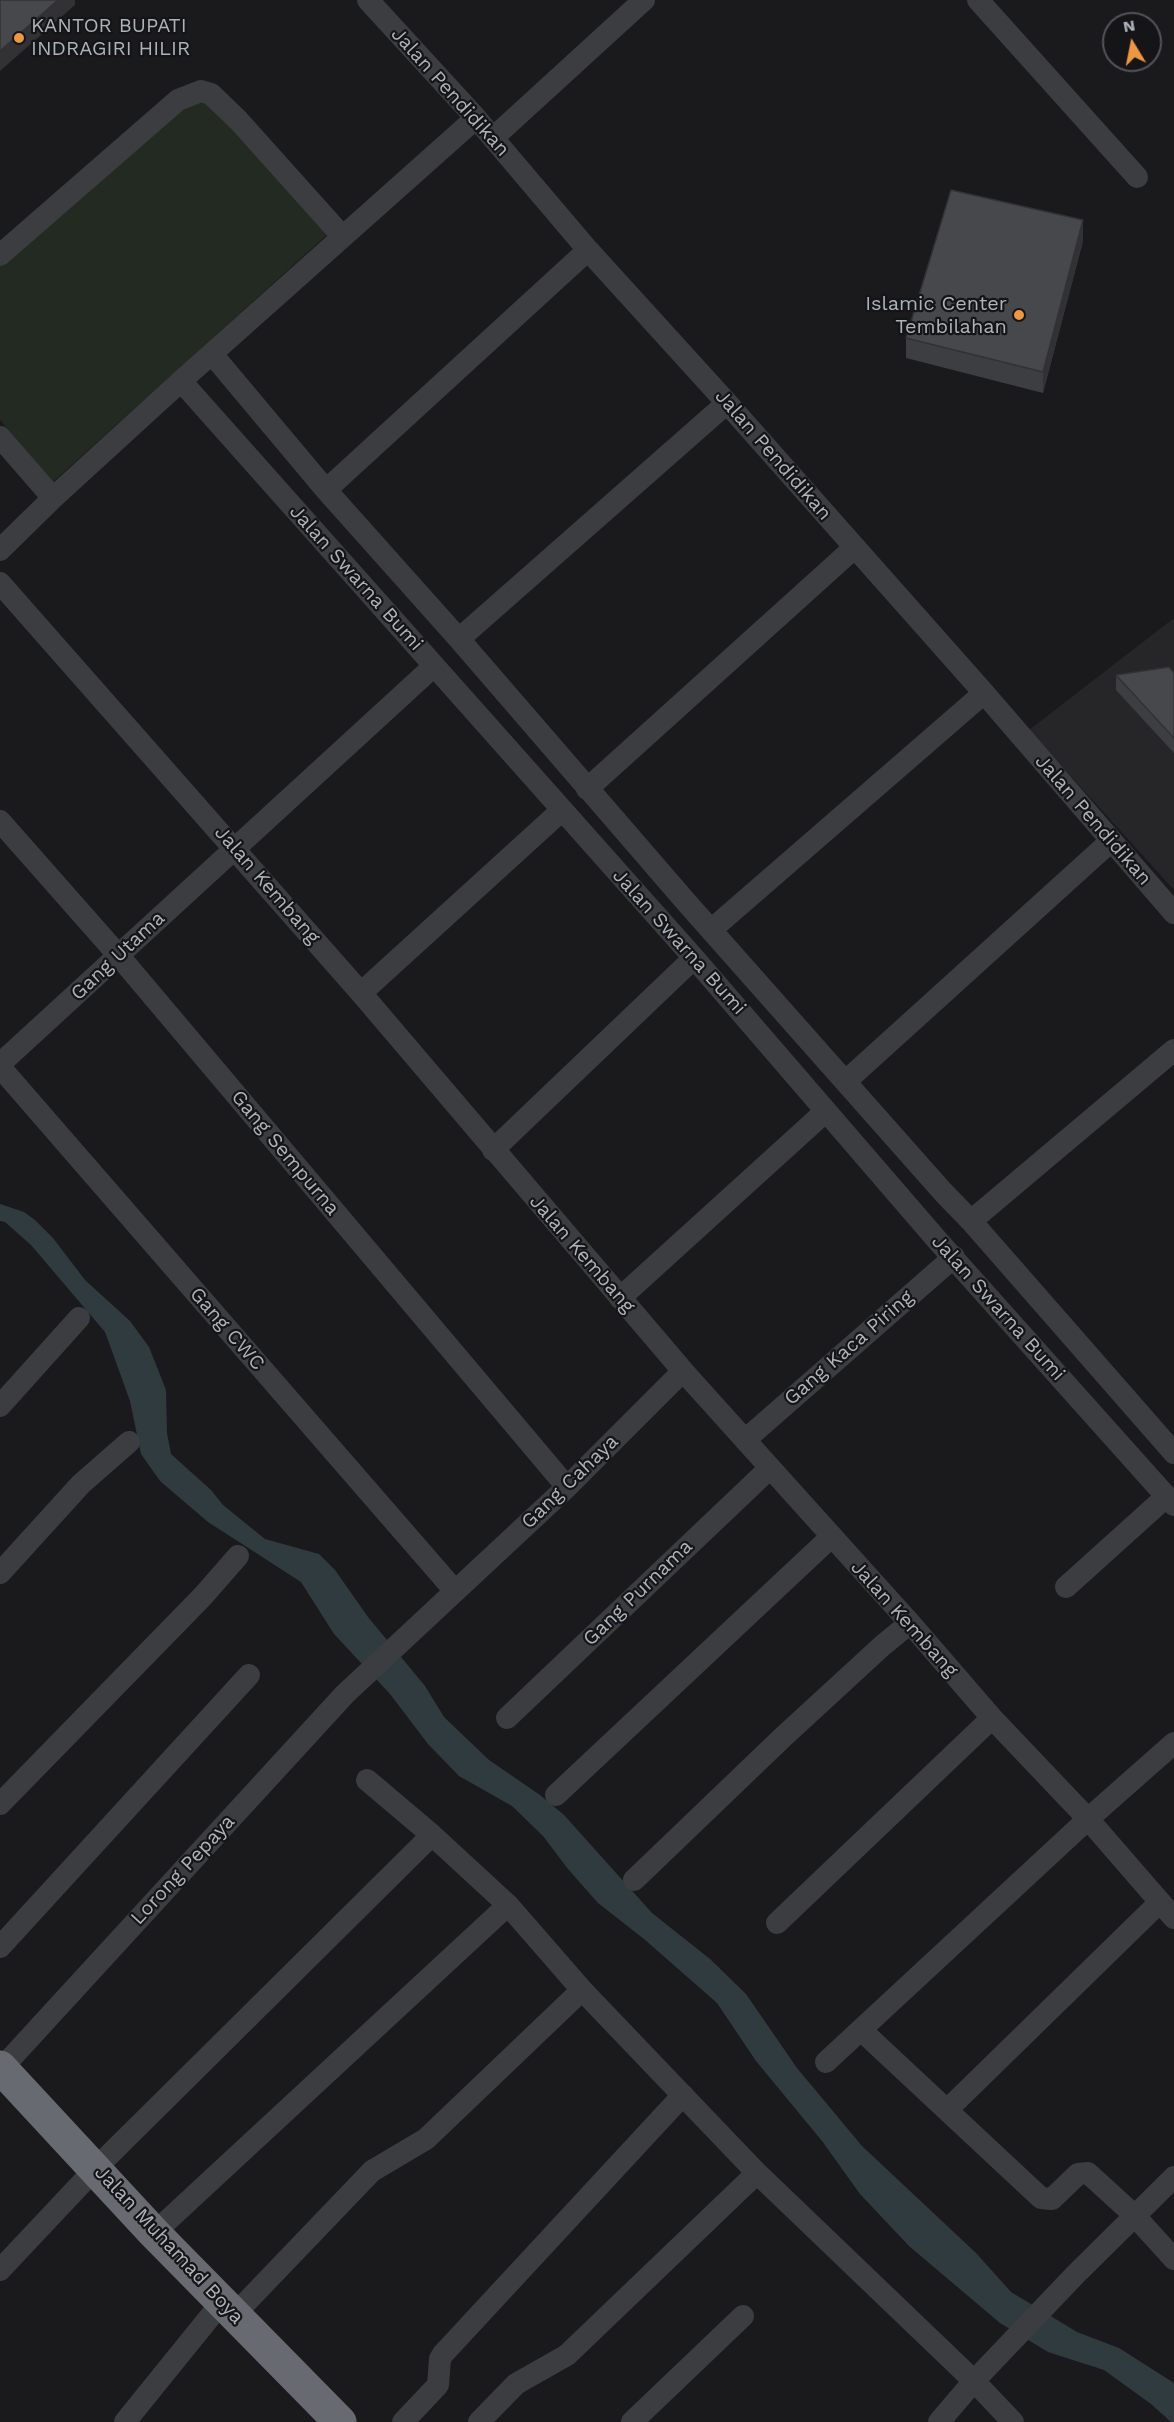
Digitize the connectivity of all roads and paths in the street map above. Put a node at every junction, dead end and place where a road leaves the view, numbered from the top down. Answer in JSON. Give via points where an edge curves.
{"nodes":[{"id":1,"x":368,"y":0,"type":"edge"},
{"id":2,"x":644,"y":0,"type":"edge"},
{"id":3,"x":978,"y":0,"type":"edge"},
{"id":4,"x":476,"y":118,"type":"junction"},
{"id":5,"x":493,"y":138,"type":"junction"},
{"id":6,"x":1137,"y":177,"type":"dead end"},
{"id":7,"x":342,"y":236,"type":"junction"},
{"id":8,"x":588,"y":250,"type":"junction"},
{"id":9,"x":0,"y":255,"type":"edge"},
{"id":10,"x":212,"y":354,"type":"junction"},
{"id":11,"x":181,"y":381,"type":"junction"},
{"id":12,"x":727,"y":403,"type":"junction"},
{"id":13,"x":0,"y":437,"type":"edge"},
{"id":14,"x":326,"y":490,"type":"junction"},
{"id":15,"x":53,"y":498,"type":"junction"},
{"id":16,"x":854,"y":548,"type":"junction"},
{"id":17,"x":0,"y":550,"type":"edge"},
{"id":18,"x":396,"y":568,"type":"junction"},
{"id":19,"x":0,"y":583,"type":"edge"},
{"id":20,"x":368,"y":592,"type":"junction"},
{"id":21,"x":459,"y":639,"type":"junction"},
{"id":22,"x":434,"y":666,"type":"junction"},
{"id":23,"x":984,"y":693,"type":"junction"},
{"id":24,"x":587,"y":789,"type":"junction"},
{"id":25,"x":561,"y":810,"type":"junction"},
{"id":26,"x":0,"y":821,"type":"edge"},
{"id":27,"x":1111,"y":841,"type":"junction"},
{"id":28,"x":235,"y":847,"type":"junction"},
{"id":29,"x":687,"y":903,"type":"junction"},
{"id":30,"x":1173,"y":911,"type":"edge"},
{"id":31,"x":663,"y":924,"type":"junction"},
{"id":32,"x":711,"y":930,"type":"junction"},
{"id":33,"x":118,"y":956,"type":"junction"},
{"id":34,"x":693,"y":957,"type":"junction"},
{"id":35,"x":361,"y":993,"type":"junction"},
{"id":36,"x":1174,"y":1050,"type":"edge"},
{"id":37,"x":0,"y":1065,"type":"edge"},
{"id":38,"x":846,"y":1082,"type":"junction"},
{"id":39,"x":826,"y":1111,"type":"junction"},
{"id":40,"x":493,"y":1150,"type":"junction"},
{"id":41,"x":943,"y":1192,"type":"junction"},
{"id":42,"x":917,"y":1217,"type":"junction"},
{"id":43,"x":971,"y":1221,"type":"junction"},
{"id":44,"x":954,"y":1257,"type":"junction"},
{"id":45,"x":620,"y":1298,"type":"junction"},
{"id":46,"x":79,"y":1318,"type":"dead end"},
{"id":47,"x":683,"y":1371,"type":"junction"},
{"id":48,"x":0,"y":1406,"type":"edge"},
{"id":49,"x":745,"y":1440,"type":"junction"},
{"id":50,"x":129,"y":1442,"type":"dead end"},
{"id":51,"x":1174,"y":1453,"type":"edge"},
{"id":52,"x":770,"y":1468,"type":"junction"},
{"id":53,"x":567,"y":1487,"type":"junction"},
{"id":54,"x":1170,"y":1501,"type":"edge"},
{"id":55,"x":831,"y":1537,"type":"junction"},
{"id":56,"x":238,"y":1556,"type":"dead end"},
{"id":57,"x":0,"y":1574,"type":"edge"},
{"id":58,"x":1066,"y":1587,"type":"dead end"},
{"id":59,"x":455,"y":1591,"type":"junction"},
{"id":60,"x":910,"y":1623,"type":"junction"},
{"id":61,"x":394,"y":1647,"type":"joint"},
{"id":62,"x":249,"y":1675,"type":"dead end"},
{"id":63,"x":507,"y":1718,"type":"dead end"},
{"id":64,"x":992,"y":1718,"type":"junction"},
{"id":65,"x":1174,"y":1743,"type":"edge"},
{"id":66,"x":368,"y":1780,"type":"dead end"},
{"id":67,"x":556,"y":1795,"type":"dead end"},
{"id":68,"x":0,"y":1804,"type":"edge"},
{"id":69,"x":1088,"y":1819,"type":"junction"},
{"id":70,"x":432,"y":1835,"type":"junction"},
{"id":71,"x":634,"y":1880,"type":"dead end"},
{"id":72,"x":508,"y":1905,"type":"junction"},
{"id":73,"x":1167,"y":1910,"type":"edge"},
{"id":74,"x":777,"y":1923,"type":"dead end"},
{"id":75,"x":0,"y":1947,"type":"edge"},
{"id":76,"x":582,"y":1990,"type":"junction"},
{"id":77,"x":861,"y":2030,"type":"junction"},
{"id":78,"x":826,"y":2062,"type":"dead end"},
{"id":79,"x":4,"y":2079,"type":"edge"},
{"id":80,"x":683,"y":2095,"type":"junction"},
{"id":81,"x":947,"y":2110,"type":"junction"},
{"id":82,"x":96,"y":2168,"type":"junction"},
{"id":83,"x":758,"y":2173,"type":"junction"},
{"id":84,"x":1174,"y":2177,"type":"edge"},
{"id":85,"x":1134,"y":2215,"type":"junction"},
{"id":86,"x":154,"y":2233,"type":"junction"},
{"id":87,"x":1174,"y":2259,"type":"edge"},
{"id":88,"x":0,"y":2270,"type":"edge"},
{"id":89,"x":228,"y":2308,"type":"junction"},
{"id":90,"x":743,"y":2316,"type":"dead end"},
{"id":91,"x":974,"y":2381,"type":"junction"},
{"id":92,"x":125,"y":2422,"type":"edge"},
{"id":93,"x":340,"y":2422,"type":"edge"},
{"id":94,"x":403,"y":2422,"type":"edge"},
{"id":95,"x":479,"y":2422,"type":"edge"},
{"id":96,"x":632,"y":2422,"type":"edge"},
{"id":97,"x":939,"y":2422,"type":"edge"},
{"id":98,"x":1013,"y":2422,"type":"edge"}],
"edges":[{"from":1,"to":4,"type":"street","name":"Jalan Pendidikan"},
{"from":2,"to":5,"type":"street"},
{"from":3,"to":6,"type":"street"},
{"from":4,"to":5,"type":"street","name":"Jalan Pendidikan"},
{"from":4,"to":7,"type":"street"},
{"from":5,"to":8,"type":"street","name":"Jalan Pendidikan"},
{"from":7,"to":9,"type":"street","via":[[239,121],[211,94],[201,91],[178,100]]},
{"from":7,"to":10,"type":"street"},
{"from":8,"to":12,"type":"street","name":"Jalan Pendidikan"},
{"from":8,"to":14,"type":"street"},
{"from":10,"to":11,"type":"street"},
{"from":10,"to":14,"type":"street","name":"Jalan Swarna Bumi"},
{"from":11,"to":15,"type":"street"},
{"from":11,"to":20,"type":"street","name":"Jalan Swarna Bumi"},
{"from":12,"to":16,"type":"street","name":"Jalan Pendidikan"},
{"from":12,"to":21,"type":"street"},
{"from":13,"to":15,"type":"street"},
{"from":14,"to":18,"type":"street","name":"Jalan Swarna Bumi"},
{"from":15,"to":17,"type":"street"},
{"from":16,"to":23,"type":"street","name":"Jalan Pendidikan"},
{"from":16,"to":24,"type":"street"},
{"from":18,"to":20,"type":"street"},
{"from":18,"to":21,"type":"street","name":"Jalan Swarna Bumi"},
{"from":19,"to":28,"type":"street","name":"Jalan Kembang"},
{"from":20,"to":22,"type":"street","name":"Jalan Swarna Bumi"},
{"from":21,"to":24,"type":"street","name":"Jalan Swarna Bumi"},
{"from":22,"to":25,"type":"street","name":"Jalan Swarna Bumi"},
{"from":22,"to":28,"type":"street","name":"Gang Utama"},
{"from":23,"to":27,"type":"street","name":"Jalan Pendidikan"},
{"from":23,"to":32,"type":"street"},
{"from":24,"to":29,"type":"street","name":"Jalan Swarna Bumi"},
{"from":25,"to":31,"type":"street","name":"Jalan Swarna Bumi"},
{"from":25,"to":35,"type":"street"},
{"from":26,"to":33,"type":"street","name":"Gang Sempurna"},
{"from":27,"to":30,"type":"street","name":"Jalan Pendidikan"},
{"from":27,"to":38,"type":"street"},
{"from":28,"to":33,"type":"street","name":"Gang Utama"},
{"from":28,"to":35,"type":"street","name":"Jalan Kembang"},
{"from":29,"to":31,"type":"street"},
{"from":29,"to":32,"type":"street","name":"Jalan Swarna Bumi"},
{"from":31,"to":34,"type":"street","name":"Jalan Swarna Bumi"},
{"from":32,"to":38,"type":"street","name":"Jalan Swarna Bumi"},
{"from":33,"to":37,"type":"street","name":"Gang Utama"},
{"from":33,"to":53,"type":"street","name":"Gang Sempurna"},
{"from":34,"to":39,"type":"street","name":"Jalan Swarna Bumi"},
{"from":34,"to":40,"type":"street"},
{"from":35,"to":40,"type":"street","name":"Jalan Kembang"},
{"from":36,"to":43,"type":"street"},
{"from":37,"to":59,"type":"street","name":"Gang CWC"},
{"from":38,"to":41,"type":"street","name":"Jalan Swarna Bumi"},
{"from":39,"to":42,"type":"street","name":"Jalan Swarna Bumi"},
{"from":39,"to":45,"type":"street"},
{"from":40,"to":45,"type":"street","name":"Jalan Kembang"},
{"from":41,"to":42,"type":"street"},
{"from":41,"to":43,"type":"street","name":"Jalan Swarna Bumi"},
{"from":42,"to":44,"type":"street","name":"Jalan Swarna Bumi"},
{"from":43,"to":51,"type":"street","name":"Jalan Swarna Bumi"},
{"from":44,"to":49,"type":"street","name":"Gang Kaca Piring"},
{"from":44,"to":54,"type":"street","name":"Jalan Swarna Bumi"},
{"from":45,"to":47,"type":"street","name":"Jalan Kembang"},
{"from":46,"to":48,"type":"street"},
{"from":47,"to":49,"type":"street","name":"Jalan Kembang"},
{"from":47,"to":53,"type":"street","name":"Gang Cahaya"},
{"from":49,"to":52,"type":"street","name":"Jalan Kembang"},
{"from":50,"to":57,"type":"street","via":[[81,1484]]},
{"from":52,"to":55,"type":"street","name":"Jalan Kembang"},
{"from":52,"to":63,"type":"street","name":"Gang Purnama"},
{"from":53,"to":59,"type":"street","name":"Gang Cahaya"},
{"from":54,"to":58,"type":"street"},
{"from":55,"to":60,"type":"street","name":"Jalan Kembang"},
{"from":55,"to":67,"type":"street"},
{"from":56,"to":68,"type":"street"},
{"from":59,"to":61,"type":"street","name":"Gang Cahaya"},
{"from":60,"to":64,"type":"street","name":"Jalan Kembang"},
{"from":60,"to":71,"type":"street","via":[[782,1738]]},
{"from":61,"to":79,"type":"street","name":"Lorong Pepaya","via":[[366,1672]]},
{"from":62,"to":75,"type":"street"},
{"from":64,"to":69,"type":"street","name":"Jalan Kembang"},
{"from":64,"to":74,"type":"street"},
{"from":65,"to":69,"type":"street"},
{"from":66,"to":70,"type":"street"},
{"from":69,"to":73,"type":"street","name":"Jalan Kembang"},
{"from":69,"to":77,"type":"street"},
{"from":70,"to":72,"type":"street"},
{"from":70,"to":82,"type":"street"},
{"from":72,"to":76,"type":"street"},
{"from":72,"to":86,"type":"street"},
{"from":73,"to":81,"type":"street"},
{"from":76,"to":80,"type":"street"},
{"from":76,"to":89,"type":"street","via":[[426,2139],[372,2171]]},
{"from":77,"to":78,"type":"street"},
{"from":77,"to":81,"type":"street"},
{"from":79,"to":82,"type":"highway","name":"Jalan Muhamad Boya"},
{"from":80,"to":83,"type":"street"},
{"from":80,"to":94,"type":"street","via":[[443,2354],[438,2385]]},
{"from":81,"to":85,"type":"street","via":[[1045,2200],[1057,2197],[1078,2174],[1085,2173]]},
{"from":82,"to":86,"type":"highway","name":"Jalan Muhamad Boya"},
{"from":82,"to":88,"type":"street"},
{"from":83,"to":91,"type":"street"},
{"from":83,"to":95,"type":"street","via":[[567,2355],[516,2384]]},
{"from":84,"to":85,"type":"street"},
{"from":85,"to":87,"type":"street"},
{"from":85,"to":91,"type":"street"},
{"from":86,"to":89,"type":"highway","name":"Jalan Muhamad Boya"},
{"from":89,"to":92,"type":"street"},
{"from":89,"to":93,"type":"highway","name":"Jalan Muhamad Boya"},
{"from":90,"to":96,"type":"street"},
{"from":91,"to":97,"type":"street"},
{"from":91,"to":98,"type":"street"}]}
